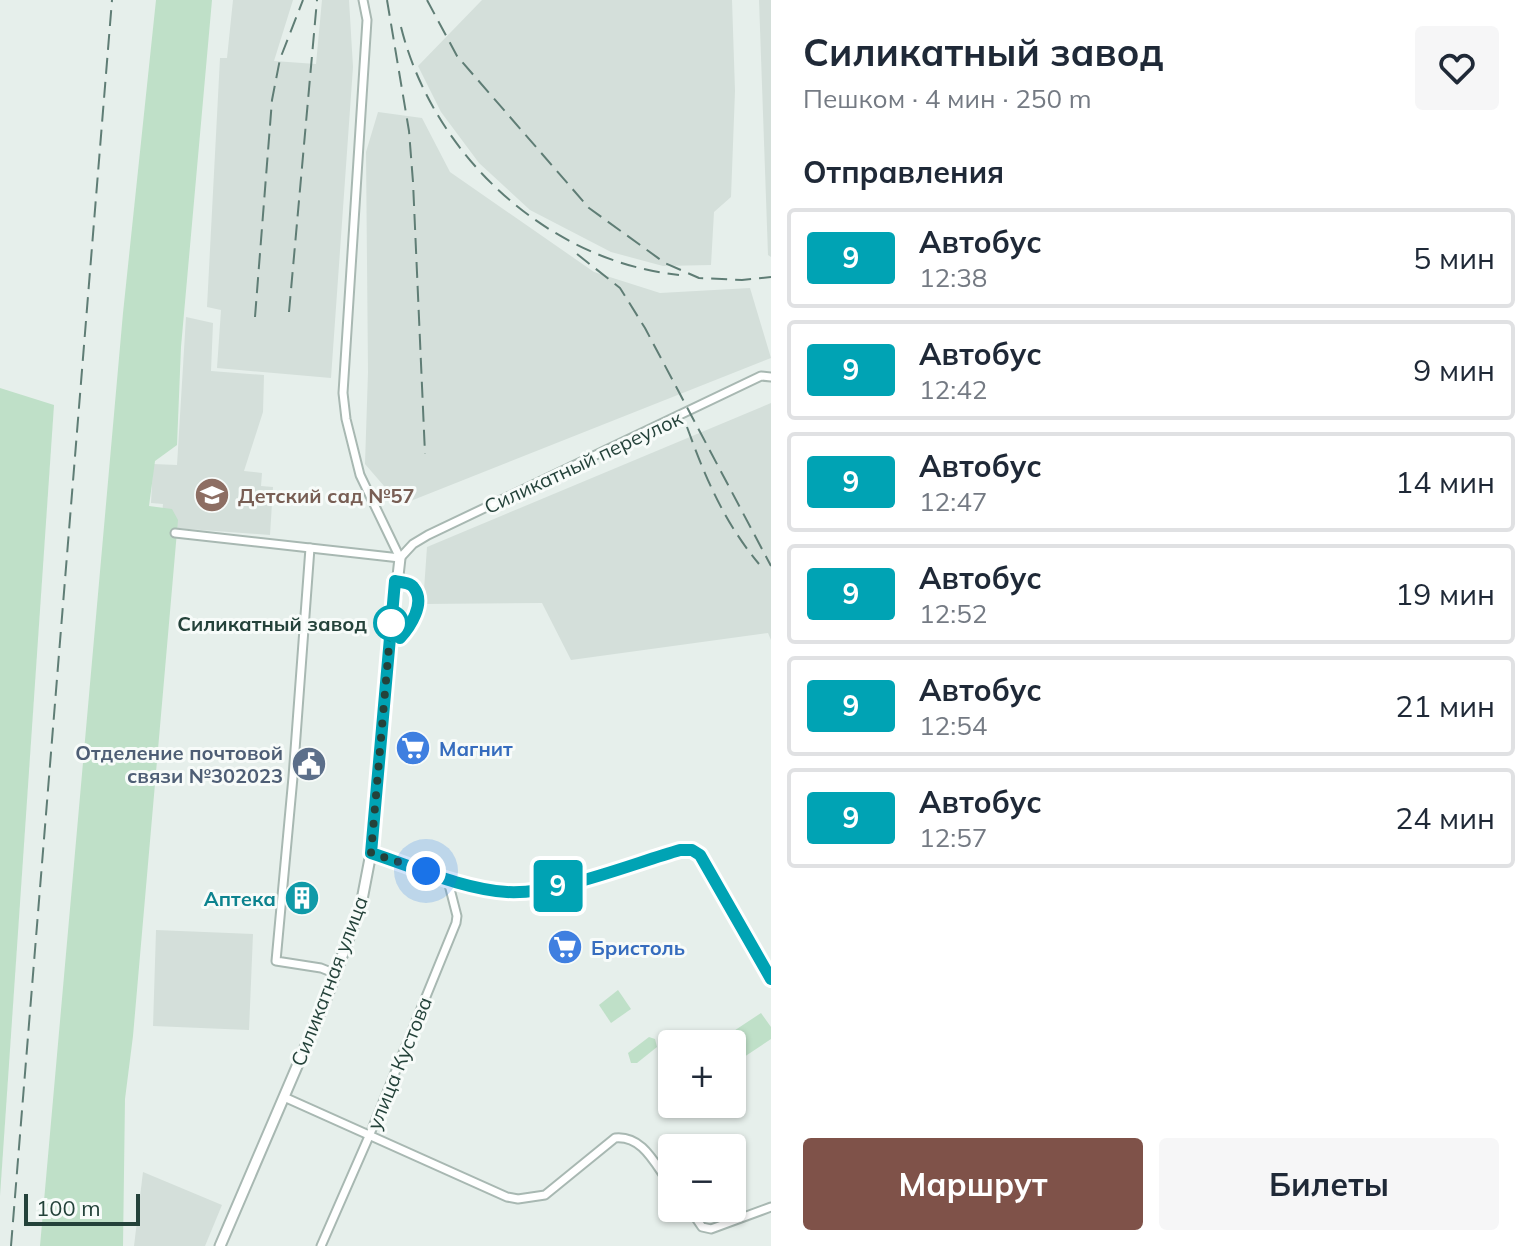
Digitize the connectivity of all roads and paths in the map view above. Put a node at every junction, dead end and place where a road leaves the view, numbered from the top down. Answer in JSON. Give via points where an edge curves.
{"nodes":[{"id":1,"x":363,"y":0,"type":"edge"},
{"id":2,"x":771,"y":377,"type":"edge"},
{"id":3,"x":175,"y":533,"type":"dead end"},
{"id":4,"x":310,"y":548,"type":"junction"},
{"id":5,"x":400,"y":558,"type":"junction"},
{"id":6,"x":371,"y":853,"type":"junction"},
{"id":7,"x":447,"y":877,"type":"junction"},
{"id":8,"x":336,"y":974,"type":"junction"},
{"id":9,"x":771,"y":980,"type":"edge"},
{"id":10,"x":284,"y":1097,"type":"junction"},
{"id":11,"x":370,"y":1134,"type":"junction"},
{"id":12,"x":658,"y":1169,"type":"edge"},
{"id":13,"x":771,"y":1207,"type":"edge"},
{"id":14,"x":746,"y":1216,"type":"edge"},
{"id":15,"x":699,"y":1222,"type":"edge"},
{"id":16,"x":730,"y":1222,"type":"edge"},
{"id":17,"x":220,"y":1246,"type":"edge"},
{"id":18,"x":321,"y":1246,"type":"edge"}],
"edges":[{"from":1,"to":5,"type":"street","via":[[367,20],[343,393],[360,475]]},
{"from":2,"to":5,"type":"street","name":"Силикатный переулок","via":[[761,376],[428,535]]},
{"from":3,"to":4,"type":"street"},
{"from":4,"to":5,"type":"street"},
{"from":4,"to":8,"type":"street","via":[[276,961]]},
{"from":5,"to":6,"type":"street","name":"Силикатная улица"},
{"from":6,"to":7,"type":"street"},
{"from":6,"to":8,"type":"street","name":"Силикатная улица","via":[[361,905]]},
{"from":7,"to":9,"type":"street","via":[[485,889],[535,891],[692,850],[700,855]]},
{"from":7,"to":11,"type":"street","name":"улица Кустова","via":[[456,923]]},
{"from":8,"to":10,"type":"street","name":"Силикатная улица"},
{"from":10,"to":11,"type":"street"},
{"from":10,"to":17,"type":"street","name":"Силикатная улица"},
{"from":11,"to":12,"type":"street","via":[[518,1199],[545,1195],[615,1138],[632,1139]]},
{"from":11,"to":18,"type":"street","name":"улица Кустова"},
{"from":13,"to":14,"type":"street"},
{"from":15,"to":16,"type":"street","via":[[711,1229]]}]}
